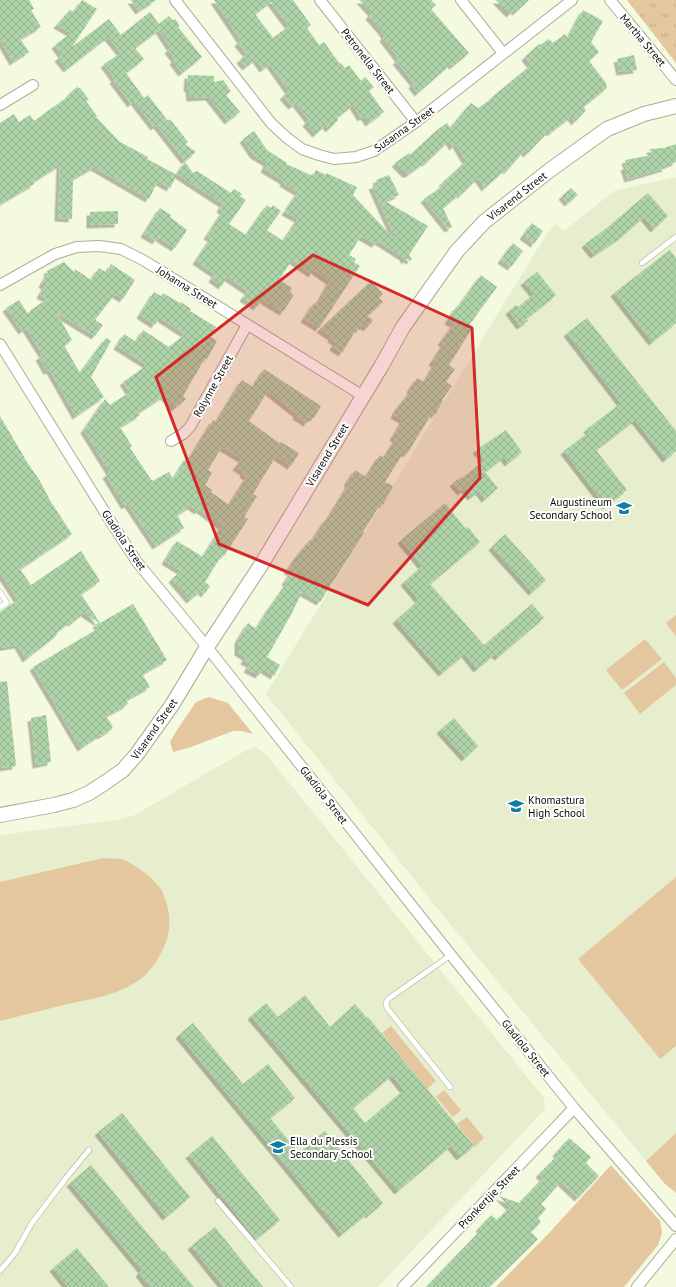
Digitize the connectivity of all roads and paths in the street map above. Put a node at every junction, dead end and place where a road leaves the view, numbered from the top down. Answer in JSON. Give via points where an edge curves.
{"nodes":[{"id":1,"x":175,"y":0,"type":"edge"},
{"id":2,"x":320,"y":0,"type":"edge"},
{"id":3,"x":461,"y":0,"type":"edge"},
{"id":4,"x":572,"y":0,"type":"edge"},
{"id":5,"x":610,"y":0,"type":"edge"},
{"id":6,"x":503,"y":53,"type":"junction"},
{"id":7,"x":676,"y":80,"type":"edge"},
{"id":8,"x":34,"y":86,"type":"dead end"},
{"id":9,"x":0,"y":105,"type":"edge"},
{"id":10,"x":676,"y":106,"type":"edge"},
{"id":11,"x":416,"y":122,"type":"junction"},
{"id":12,"x":676,"y":237,"type":"edge"},
{"id":13,"x":642,"y":263,"type":"dead end"},
{"id":14,"x":0,"y":285,"type":"edge"},
{"id":15,"x":247,"y":325,"type":"junction"},
{"id":16,"x":0,"y":344,"type":"edge"},
{"id":17,"x":363,"y":396,"type":"junction"},
{"id":18,"x":171,"y":441,"type":"dead end"},
{"id":19,"x":0,"y":592,"type":"edge"},
{"id":20,"x":0,"y":607,"type":"edge"},
{"id":21,"x":207,"y":647,"type":"junction"},
{"id":22,"x":0,"y":815,"type":"edge"},
{"id":23,"x":450,"y":955,"type":"junction"},
{"id":24,"x":450,"y":1087,"type":"dead end"},
{"id":25,"x":574,"y":1108,"type":"junction"},
{"id":26,"x":89,"y":1150,"type":"dead end"},
{"id":27,"x":218,"y":1201,"type":"dead end"},
{"id":28,"x":676,"y":1226,"type":"edge"},
{"id":29,"x":676,"y":1239,"type":"edge"},
{"id":30,"x":0,"y":1270,"type":"edge"},
{"id":31,"x":291,"y":1287,"type":"edge"},
{"id":32,"x":403,"y":1287,"type":"edge"},
{"id":33,"x":637,"y":1287,"type":"edge"}],
"edges":[{"from":1,"to":11,"type":"street","name":"Susanna Street","via":[[271,123],[302,149],[334,159],[356,157],[374,151]]},
{"from":2,"to":11,"type":"street","name":"Petronella Street"},
{"from":3,"to":6,"type":"street"},
{"from":4,"to":6,"type":"street","name":"Susanna Street"},
{"from":5,"to":7,"type":"street","name":"Martha Street"},
{"from":6,"to":11,"type":"street","name":"Susanna Street"},
{"from":8,"to":9,"type":"street"},
{"from":10,"to":17,"type":"street","name":"Visarend Street","via":[[644,114],[607,129],[484,222],[457,251],[403,327]]},
{"from":12,"to":13,"type":"lane"},
{"from":14,"to":15,"type":"street","name":"Johanna Street","via":[[55,254],[77,247],[121,249]]},
{"from":15,"to":17,"type":"street","name":"Johanna Street"},
{"from":15,"to":18,"type":"street","name":"Rolynne Street","via":[[190,427]]},
{"from":16,"to":21,"type":"street","name":"Gladiola Street","via":[[137,562]]},
{"from":17,"to":21,"type":"street","name":"Visarend Street"},
{"from":19,"to":20,"type":"lane","via":[[6,603]]},
{"from":21,"to":22,"type":"street","name":"Visarend Street","via":[[168,711],[123,770],[89,793],[73,800]]},
{"from":21,"to":23,"type":"street","name":"Gladiola Street"},
{"from":23,"to":24,"type":"lane","via":[[386,1003],[387,1008]]},
{"from":23,"to":25,"type":"street","name":"Gladiola Street"},
{"from":25,"to":28,"type":"street","name":"Gladiola Street"},
{"from":25,"to":32,"type":"street","name":"Pronkertjie Street"},
{"from":26,"to":30,"type":"lane","via":[[32,1223],[15,1253]]},
{"from":27,"to":31,"type":"lane"},
{"from":29,"to":33,"type":"street"}]}
